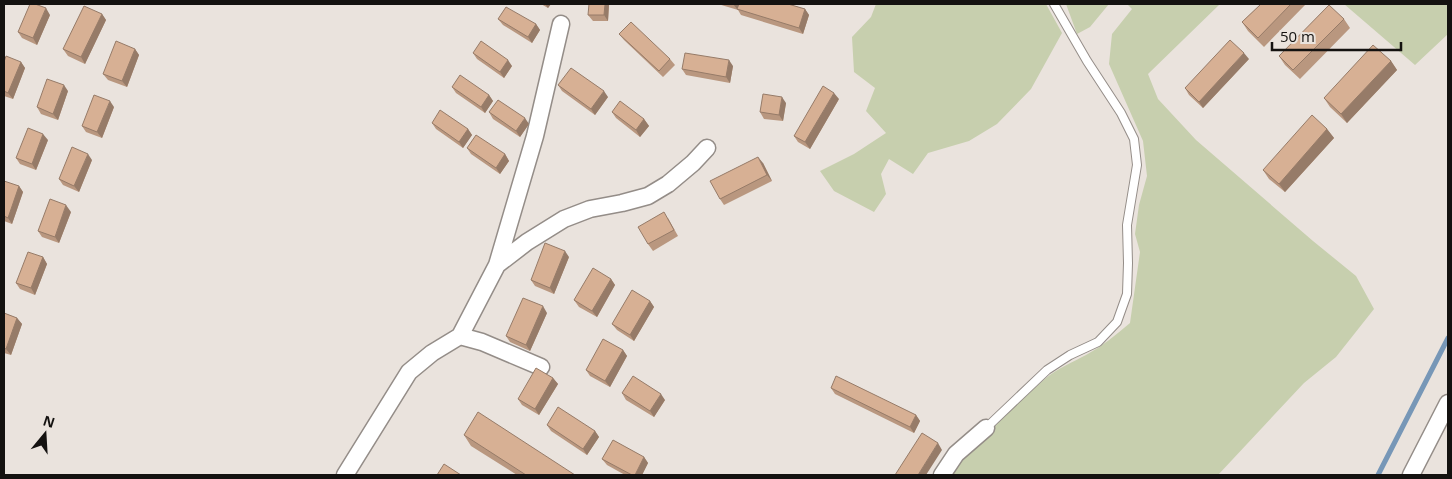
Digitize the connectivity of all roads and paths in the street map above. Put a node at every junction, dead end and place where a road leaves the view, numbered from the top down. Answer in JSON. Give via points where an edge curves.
{"nodes":[{"id":1,"x":1054,"y":4,"type":"edge"},
{"id":2,"x":561,"y":24,"type":"dead end"},
{"id":3,"x":707,"y":148,"type":"dead end"},
{"id":4,"x":497,"y":266,"type":"junction"},
{"id":5,"x":460,"y":336,"type":"junction"},
{"id":6,"x":540,"y":367,"type":"dead end"},
{"id":7,"x":1448,"y":403,"type":"edge"},
{"id":8,"x":986,"y":428,"type":"joint"},
{"id":9,"x":345,"y":475,"type":"edge"},
{"id":10,"x":942,"y":475,"type":"edge"},
{"id":11,"x":1411,"y":475,"type":"edge"}],
"edges":[{"from":1,"to":8,"type":"lane","via":[[1134,139],[1137,165],[1127,225],[1127,294],[1117,322],[1098,342],[1047,370]]},
{"from":2,"to":4,"type":"street","via":[[535,136]]},
{"from":3,"to":4,"type":"street","via":[[668,184],[648,196],[590,209],[564,219]]},
{"from":4,"to":5,"type":"street"},
{"from":5,"to":6,"type":"street"},
{"from":5,"to":9,"type":"street","via":[[432,352],[409,372]]},
{"from":7,"to":11,"type":"street"},
{"from":8,"to":10,"type":"street","via":[[956,454]]}]}
